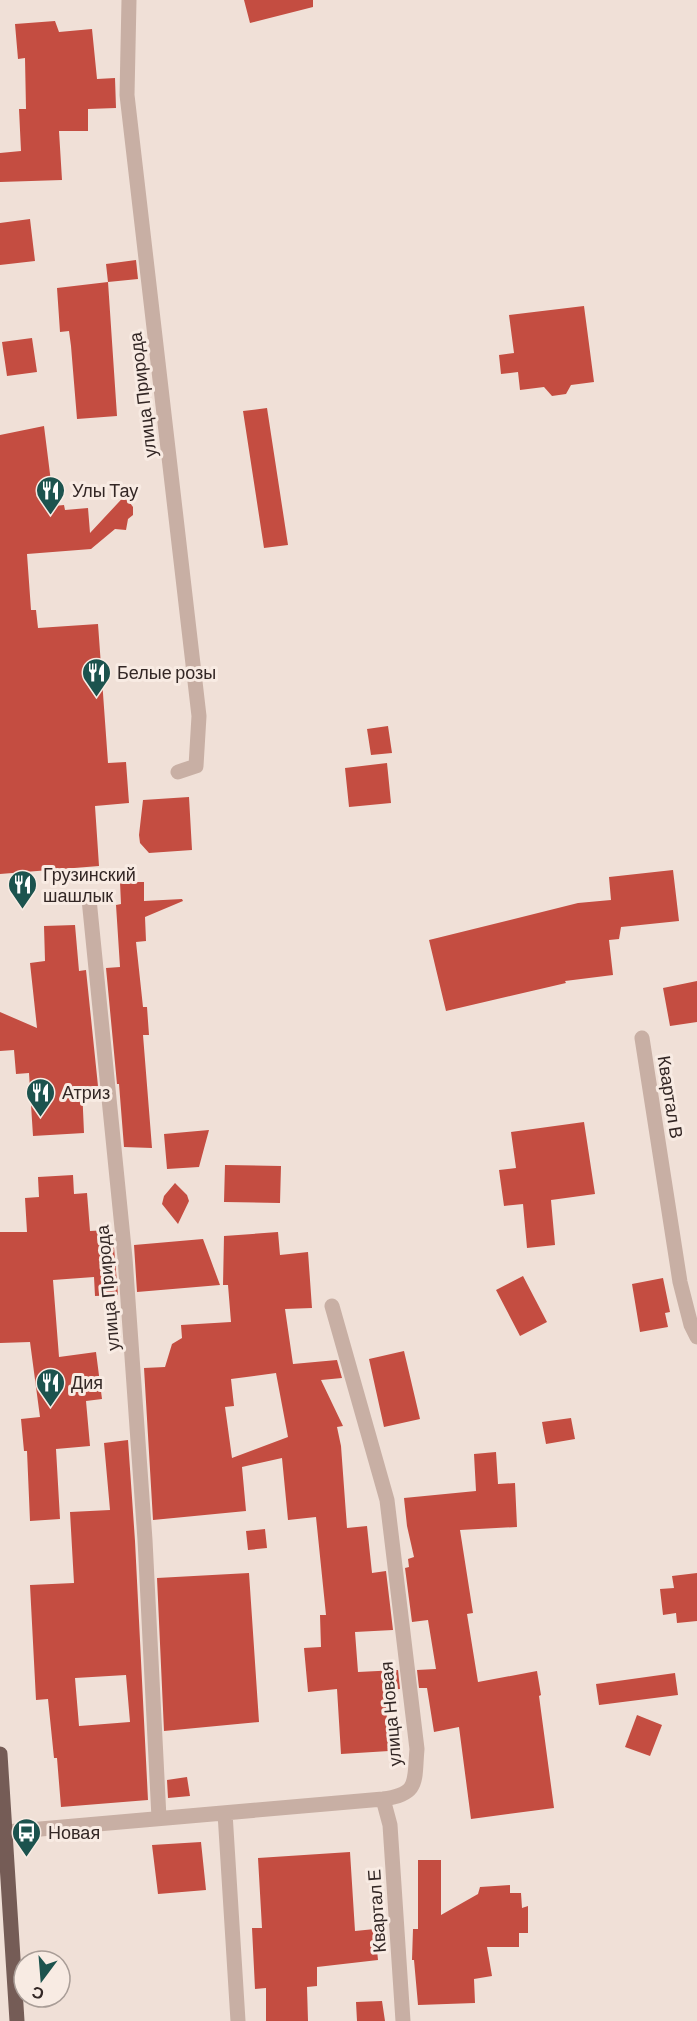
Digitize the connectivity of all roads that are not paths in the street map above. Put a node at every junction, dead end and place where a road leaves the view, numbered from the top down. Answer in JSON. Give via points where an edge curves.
{"nodes":[{"id":1,"x":129,"y":0,"type":"edge"},
{"id":2,"x":178,"y":772,"type":"dead end"},
{"id":3,"x":89,"y":898,"type":"dead end"},
{"id":4,"x":642,"y":1038,"type":"dead end"},
{"id":5,"x":332,"y":1306,"type":"dead end"},
{"id":6,"x":697,"y":1337,"type":"edge"},
{"id":7,"x":0,"y":1754,"type":"edge"},
{"id":8,"x":382,"y":1799,"type":"junction"},
{"id":9,"x":225,"y":1813,"type":"junction"},
{"id":10,"x":159,"y":1818,"type":"junction"},
{"id":11,"x":6,"y":1832,"type":"junction"},
{"id":12,"x":17,"y":2021,"type":"edge"},
{"id":13,"x":238,"y":2021,"type":"edge"},
{"id":14,"x":403,"y":2021,"type":"edge"}],
"edges":[{"from":1,"to":2,"type":"street","name":"улица Природа","via":[[127,95],[199,716],[196,766]]},
{"from":3,"to":10,"type":"street","name":"улица Природа","via":[[125,1258]]},
{"from":4,"to":6,"type":"street","name":"Квартал В","via":[[680,1282]]},
{"from":5,"to":8,"type":"street","name":"улица Новая","via":[[387,1500],[417,1749],[414,1784],[404,1795]]},
{"from":7,"to":11,"type":"main road"},
{"from":8,"to":9,"type":"street","name":"улица Новая"},
{"from":8,"to":14,"type":"street","name":"Квартал Е","via":[[390,1825]]},
{"from":9,"to":10,"type":"street","name":"улица Новая"},
{"from":9,"to":13,"type":"street"},
{"from":10,"to":11,"type":"street","name":"улица Новая"},
{"from":11,"to":12,"type":"main road"}]}
